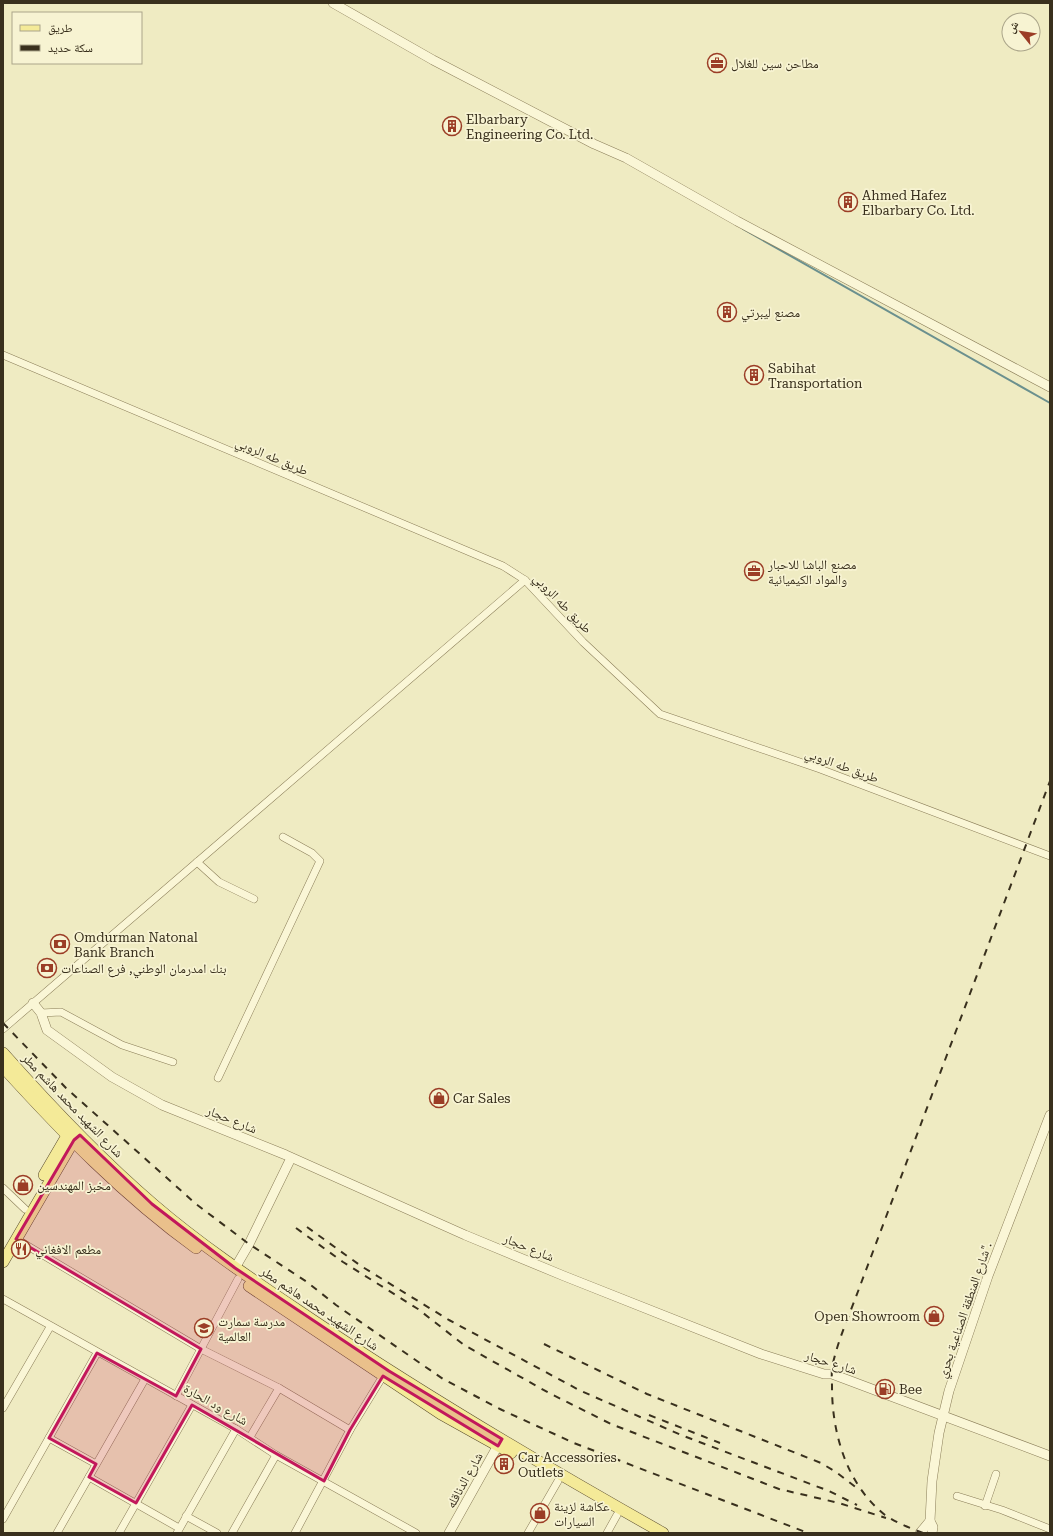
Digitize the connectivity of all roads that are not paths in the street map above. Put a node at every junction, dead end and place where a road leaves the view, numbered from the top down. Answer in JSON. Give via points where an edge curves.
{"nodes":[{"id":1,"x":333,"y":3,"type":"edge"},
{"id":2,"x":3,"y":355,"type":"edge"},
{"id":3,"x":1050,"y":387,"type":"edge"},
{"id":4,"x":525,"y":580,"type":"junction"},
{"id":5,"x":283,"y":837,"type":"dead end"},
{"id":6,"x":1050,"y":856,"type":"edge"},
{"id":7,"x":197,"y":862,"type":"junction"},
{"id":8,"x":254,"y":899,"type":"dead end"},
{"id":9,"x":33,"y":1003,"type":"junction"},
{"id":10,"x":41,"y":1013,"type":"junction"},
{"id":11,"x":3,"y":1029,"type":"edge"},
{"id":12,"x":3,"y":1053,"type":"edge"},
{"id":13,"x":173,"y":1062,"type":"dead end"},
{"id":14,"x":3,"y":1067,"type":"edge"},
{"id":15,"x":218,"y":1078,"type":"dead end"},
{"id":16,"x":1050,"y":1115,"type":"edge"},
{"id":17,"x":74,"y":1134,"type":"junction"},
{"id":18,"x":291,"y":1158,"type":"junction"},
{"id":19,"x":3,"y":1188,"type":"edge"},
{"id":20,"x":25,"y":1209,"type":"junction"},
{"id":21,"x":16,"y":1239,"type":"junction"},
{"id":22,"x":3,"y":1247,"type":"edge"},
{"id":23,"x":3,"y":1262,"type":"edge"},
{"id":24,"x":237,"y":1274,"type":"junction"},
{"id":25,"x":3,"y":1299,"type":"edge"},
{"id":26,"x":50,"y":1327,"type":"junction"},
{"id":27,"x":201,"y":1349,"type":"junction"},
{"id":28,"x":97,"y":1353,"type":"junction"},
{"id":29,"x":383,"y":1376,"type":"junction"},
{"id":30,"x":145,"y":1379,"type":"junction"},
{"id":31,"x":279,"y":1388,"type":"junction"},
{"id":32,"x":176,"y":1396,"type":"junction"},
{"id":33,"x":192,"y":1405,"type":"junction"},
{"id":34,"x":3,"y":1408,"type":"edge"},
{"id":35,"x":944,"y":1415,"type":"junction"},
{"id":36,"x":236,"y":1430,"type":"junction"},
{"id":37,"x":350,"y":1430,"type":"junction"},
{"id":38,"x":250,"y":1437,"type":"junction"},
{"id":39,"x":49,"y":1438,"type":"junction"},
{"id":40,"x":500,"y":1442,"type":"junction"},
{"id":41,"x":276,"y":1455,"type":"junction"},
{"id":42,"x":1050,"y":1456,"type":"edge"},
{"id":43,"x":96,"y":1464,"type":"junction"},
{"id":44,"x":996,"y":1474,"type":"dead end"},
{"id":45,"x":89,"y":1477,"type":"junction"},
{"id":46,"x":324,"y":1481,"type":"junction"},
{"id":47,"x":558,"y":1481,"type":"junction"},
{"id":48,"x":957,"y":1496,"type":"dead end"},
{"id":49,"x":136,"y":1503,"type":"junction"},
{"id":50,"x":985,"y":1506,"type":"junction"},
{"id":51,"x":186,"y":1516,"type":"junction"},
{"id":52,"x":617,"y":1516,"type":"junction"},
{"id":53,"x":3,"y":1519,"type":"edge"},
{"id":54,"x":930,"y":1521,"type":"junction"},
{"id":55,"x":1050,"y":1529,"type":"edge"},
{"id":56,"x":178,"y":1531,"type":"edge"},
{"id":57,"x":57,"y":1533,"type":"edge"},
{"id":58,"x":119,"y":1533,"type":"edge"},
{"id":59,"x":217,"y":1533,"type":"edge"},
{"id":60,"x":232,"y":1533,"type":"edge"},
{"id":61,"x":295,"y":1533,"type":"edge"},
{"id":62,"x":416,"y":1533,"type":"edge"},
{"id":63,"x":449,"y":1533,"type":"edge"},
{"id":64,"x":528,"y":1533,"type":"edge"},
{"id":65,"x":607,"y":1533,"type":"edge"},
{"id":66,"x":647,"y":1533,"type":"edge"},
{"id":67,"x":663,"y":1533,"type":"edge"},
{"id":68,"x":920,"y":1533,"type":"edge"},
{"id":69,"x":932,"y":1533,"type":"edge"}],
"edges":[{"from":1,"to":3,"type":"street","via":[[433,60],[594,144],[626,158],[737,221]]},
{"from":2,"to":4,"type":"street","name":"طريق طه الروبي","via":[[464,548],[503,566]]},
{"from":4,"to":6,"type":"street","name":"طريق طه الروبي","via":[[583,642],[660,714],[820,769]]},
{"from":4,"to":7,"type":"street"},
{"from":5,"to":15,"type":"street","via":[[312,853],[320,861]]},
{"from":7,"to":8,"type":"street","via":[[219,882]]},
{"from":7,"to":9,"type":"street"},
{"from":9,"to":10,"type":"street","name":"شارع حجار"},
{"from":9,"to":11,"type":"street"},
{"from":10,"to":13,"type":"street","via":[[60,1012],[122,1044]]},
{"from":10,"to":18,"type":"street","name":"شارع حجار","via":[[47,1030],[112,1076],[162,1105]]},
{"from":12,"to":17,"type":"main road","name":"شارع الشهيد محمد هاشم مطر"},
{"from":14,"to":17,"type":"main road","name":"شارع الشهيد محمد هاشم مطر","via":[[40,1108]]},
{"from":16,"to":35,"type":"street","name":"شارع المنطقة الصناعية بحري\".","via":[[988,1276],[958,1362]]},
{"from":17,"to":20,"type":"main road"},
{"from":17,"to":21,"type":"main road"},
{"from":17,"to":24,"type":"main road","name":"شارع الشهيد محمد هاشم مطر","via":[[99,1168],[147,1210],[177,1234]]},
{"from":18,"to":24,"type":"street"},
{"from":18,"to":35,"type":"street","name":"شارع حجار","via":[[465,1235],[725,1339],[775,1358],[824,1374],[832,1374]]},
{"from":19,"to":20,"type":"street"},
{"from":20,"to":22,"type":"main road"},
{"from":21,"to":23,"type":"main road"},
{"from":21,"to":27,"type":"street"},
{"from":24,"to":27,"type":"street"},
{"from":24,"to":29,"type":"main road","name":"شارع الشهيد محمد هاشم مطر"},
{"from":24,"to":40,"type":"main road","name":"شارع الشهيد محمد هاشم مطر"},
{"from":25,"to":26,"type":"street","name":"شارع ود الحارة"},
{"from":26,"to":28,"type":"street","name":"شارع ود الحارة"},
{"from":26,"to":34,"type":"street"},
{"from":27,"to":31,"type":"street"},
{"from":27,"to":32,"type":"street"},
{"from":28,"to":30,"type":"street","name":"شارع ود الحارة"},
{"from":28,"to":39,"type":"street"},
{"from":29,"to":37,"type":"street"},
{"from":29,"to":40,"type":"main road","name":"شارع الشهيد محمد هاشم مطر","via":[[441,1414]]},
{"from":30,"to":32,"type":"street","name":"شارع ود الحارة"},
{"from":30,"to":43,"type":"street"},
{"from":31,"to":37,"type":"street"},
{"from":31,"to":38,"type":"street"},
{"from":32,"to":33,"type":"street","name":"شارع ود الحارة"},
{"from":33,"to":36,"type":"street","name":"شارع ود الحارة"},
{"from":33,"to":49,"type":"street"},
{"from":35,"to":42,"type":"street","name":"شارع حجار"},
{"from":35,"to":54,"type":"street","name":"شارع المنطقة الصناعية بحري\".","via":[[932,1481]]},
{"from":36,"to":38,"type":"street","name":"شارع ود الحارة"},
{"from":36,"to":51,"type":"street"},
{"from":37,"to":46,"type":"street"},
{"from":38,"to":41,"type":"street","name":"شارع ود الحارة"},
{"from":39,"to":43,"type":"street"},
{"from":39,"to":53,"type":"street"},
{"from":40,"to":47,"type":"main road","name":"شارع الشهيد محمد هاشم مطر"},
{"from":40,"to":63,"type":"street","name":"شارع الدناقله"},
{"from":40,"to":67,"type":"main road","name":"شارع الشهيد محمد هاشم مطر"},
{"from":41,"to":46,"type":"street","name":"شارع ود الحارة"},
{"from":41,"to":60,"type":"street"},
{"from":43,"to":45,"type":"street"},
{"from":44,"to":50,"type":"street"},
{"from":45,"to":49,"type":"street"},
{"from":45,"to":57,"type":"street"},
{"from":46,"to":61,"type":"street"},
{"from":46,"to":62,"type":"street","name":"شارع ود الحارة"},
{"from":47,"to":52,"type":"main road","name":"شارع الشهيد محمد هاشم مطر"},
{"from":47,"to":64,"type":"street"},
{"from":48,"to":50,"type":"street"},
{"from":49,"to":56,"type":"street"},
{"from":49,"to":58,"type":"street"},
{"from":50,"to":55,"type":"street"},
{"from":51,"to":56,"type":"street"},
{"from":51,"to":59,"type":"street"},
{"from":52,"to":65,"type":"street"},
{"from":52,"to":66,"type":"main road","name":"شارع الشهيد محمد هاشم مطر"},
{"from":54,"to":68,"type":"street"},
{"from":54,"to":69,"type":"street","name":"شارع المنطقة الصناعية بحري\"."}]}
